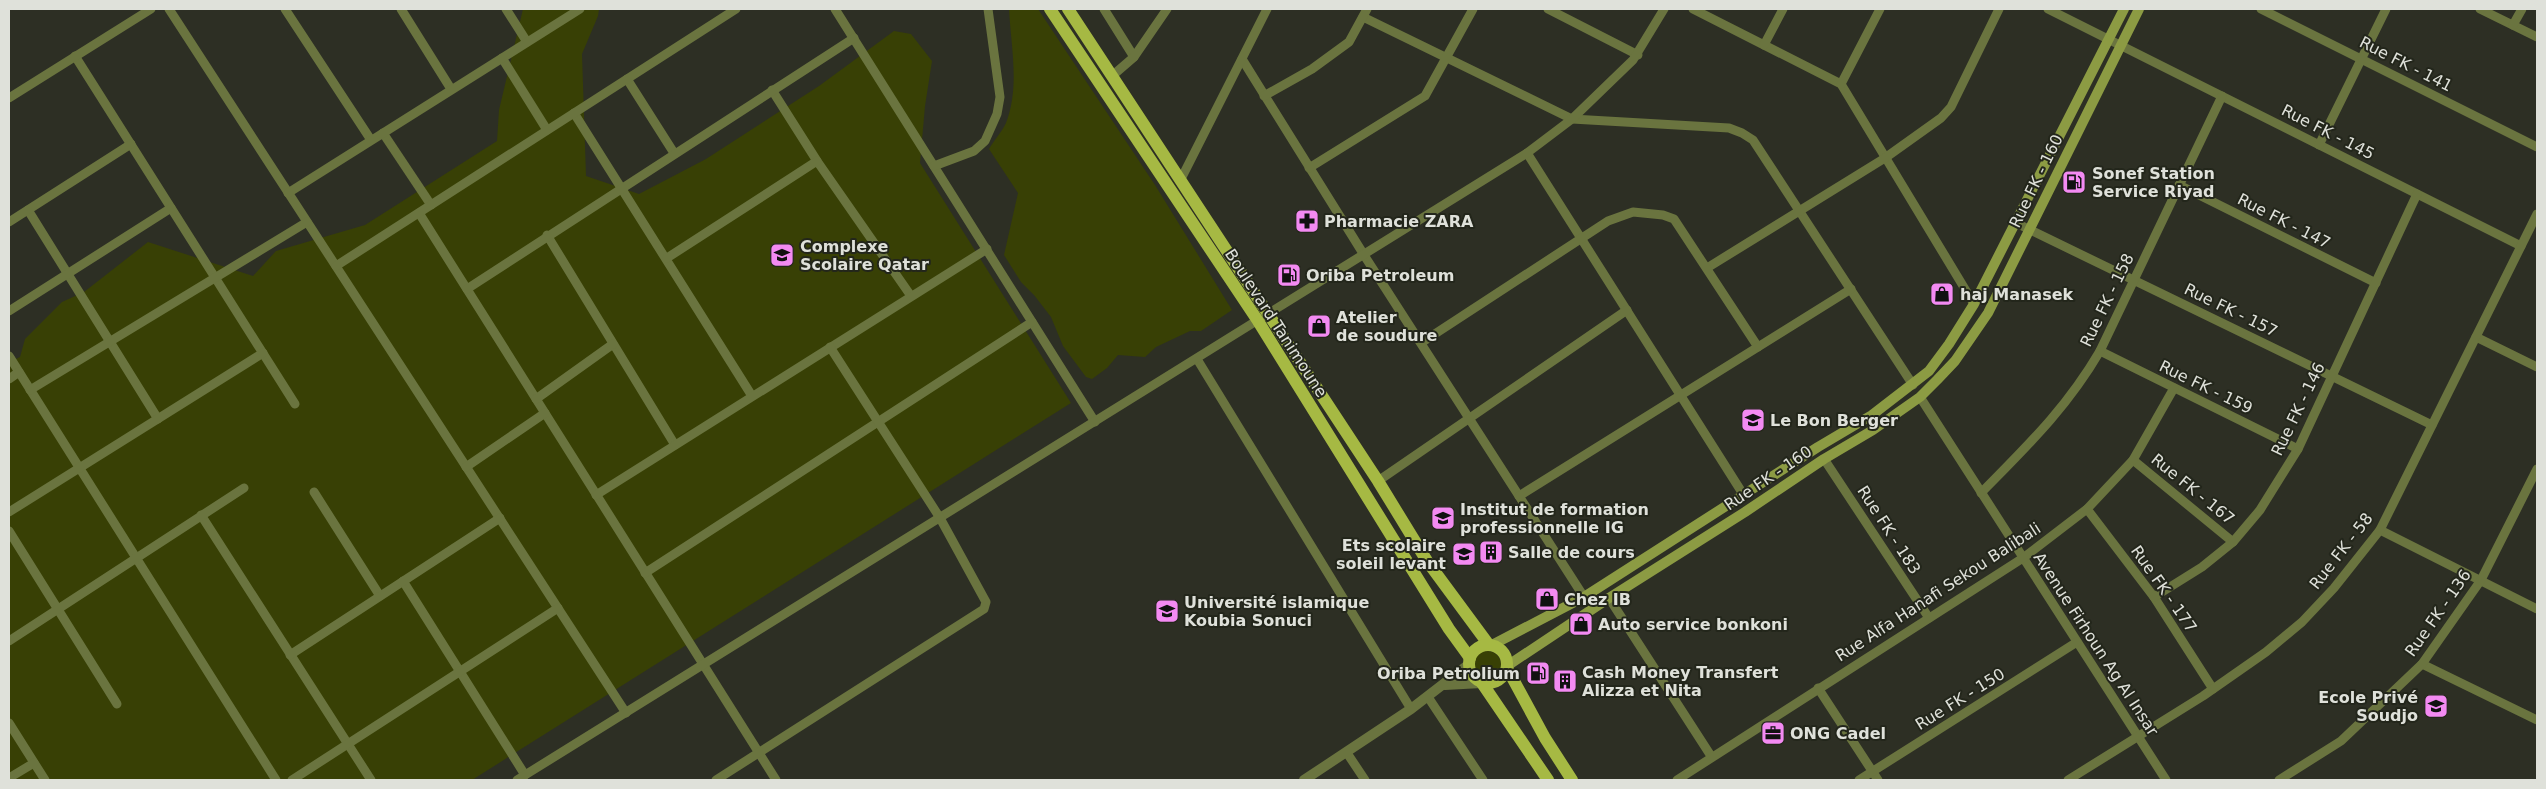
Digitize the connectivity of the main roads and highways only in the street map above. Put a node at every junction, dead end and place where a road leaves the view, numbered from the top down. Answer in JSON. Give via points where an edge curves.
{"nodes":[{"id":1,"x":1050,"y":9,"type":"edge"},
{"id":2,"x":1068,"y":9,"type":"edge"},
{"id":3,"x":2124,"y":9,"type":"edge"},
{"id":4,"x":2139,"y":9,"type":"edge"},
{"id":5,"x":1264,"y":318,"type":"junction"},
{"id":6,"x":1929,"y":370,"type":"junction"},
{"id":7,"x":1937,"y":380,"type":"junction"},
{"id":8,"x":1490,"y":645,"type":"junction"},
{"id":9,"x":1469,"y":662,"type":"junction"},
{"id":10,"x":1507,"y":667,"type":"junction"},
{"id":11,"x":1482,"y":683,"type":"junction"},
{"id":12,"x":1548,"y":780,"type":"edge"},
{"id":13,"x":1572,"y":780,"type":"edge"}],
"edges":[{"from":1,"to":5,"type":"main road","name":"Boulevard Tanimoune"},
{"from":2,"to":5,"type":"main road","name":"Boulevard Tanimoune","via":[[1181,179]]},
{"from":3,"to":6,"type":"main road","name":"Rue FK - 160","via":[[1974,304]]},
{"from":4,"to":7,"type":"main road","name":"Rue FK - 160","via":[[1988,313],[1955,361]]},
{"from":5,"to":8,"type":"main road","name":"Boulevard Tanimoune","via":[[1378,481],[1427,561]]},
{"from":5,"to":9,"type":"main road","name":"Boulevard Tanimoune"},
{"from":6,"to":7,"type":"main road"},
{"from":6,"to":8,"type":"main road","name":"Rue FK - 160","via":[[1872,415],[1584,597]]},
{"from":7,"to":10,"type":"main road","name":"Rue FK - 160","via":[[1920,397],[1874,430],[1824,458]]},
{"from":8,"to":9,"type":"main road","via":[[1479,647]]},
{"from":8,"to":10,"type":"main road","via":[[1504,653]]},
{"from":9,"to":11,"type":"main road","via":[[1472,676]]},
{"from":10,"to":11,"type":"main road","via":[[1505,674],[1495,683]]},
{"from":10,"to":13,"type":"main road"},
{"from":11,"to":12,"type":"main road"}]}
